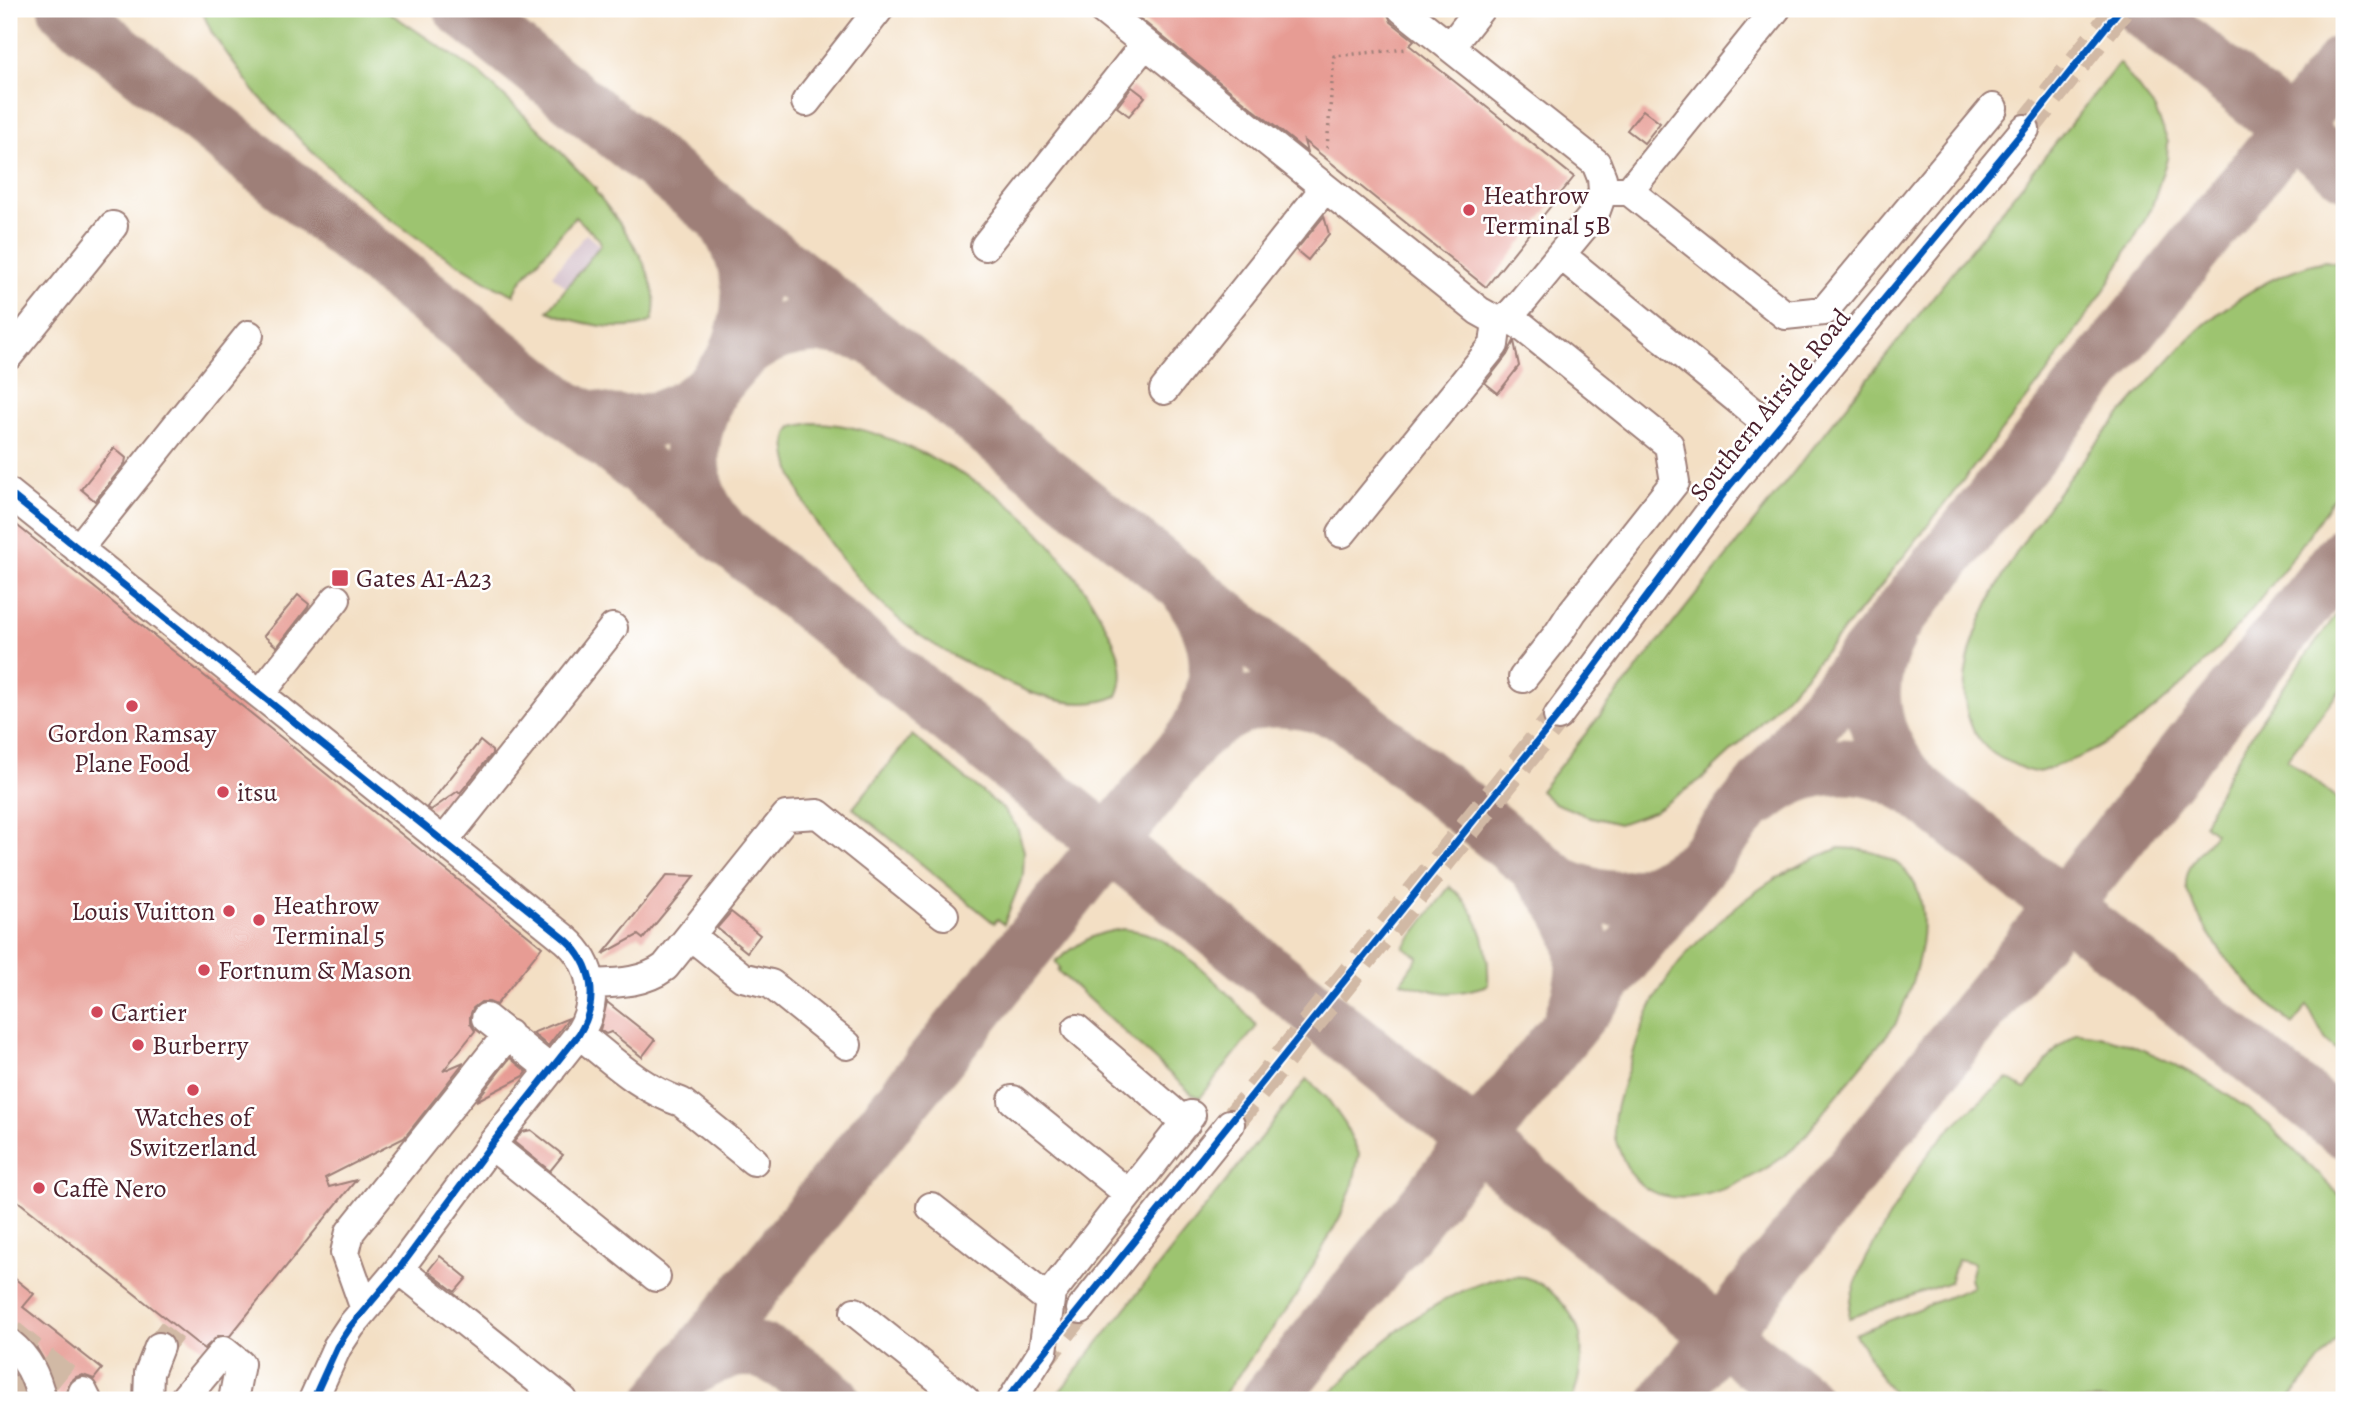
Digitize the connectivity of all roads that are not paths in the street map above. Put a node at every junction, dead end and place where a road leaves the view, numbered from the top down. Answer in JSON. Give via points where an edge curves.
{"nodes":[{"id":1,"x":879,"y":9,"type":"edge"},
{"id":2,"x":1101,"y":9,"type":"edge"},
{"id":3,"x":1402,"y":9,"type":"edge"},
{"id":4,"x":1480,"y":9,"type":"edge"},
{"id":5,"x":1776,"y":9,"type":"edge"},
{"id":6,"x":1145,"y":44,"type":"junction"},
{"id":7,"x":1450,"y":47,"type":"junction"},
{"id":8,"x":806,"y":102,"type":"dead end"},
{"id":9,"x":1993,"y":108,"type":"dead end"},
{"id":10,"x":2025,"y":129,"type":"tunnel mouth"},
{"id":11,"x":1325,"y":188,"type":"junction"},
{"id":12,"x":1616,"y":191,"type":"junction"},
{"id":13,"x":113,"y":226,"type":"dead end"},
{"id":14,"x":985,"y":246,"type":"dead end"},
{"id":15,"x":1560,"y":255,"type":"junction"},
{"id":16,"x":1503,"y":319,"type":"junction"},
{"id":17,"x":249,"y":335,"type":"dead end"},
{"id":18,"x":9,"y":355,"type":"edge"},
{"id":19,"x":1164,"y":390,"type":"dead end"},
{"id":20,"x":1775,"y":430,"type":"junction"},
{"id":21,"x":9,"y":494,"type":"edge"},
{"id":22,"x":1342,"y":533,"type":"dead end"},
{"id":23,"x":78,"y":549,"type":"junction"},
{"id":24,"x":336,"y":598,"type":"dead end"},
{"id":25,"x":613,"y":628,"type":"dead end"},
{"id":26,"x":1523,"y":678,"type":"dead end"},
{"id":27,"x":260,"y":694,"type":"junction"},
{"id":28,"x":1558,"y":716,"type":"tunnel mouth"},
{"id":29,"x":444,"y":841,"type":"junction"},
{"id":30,"x":944,"y":915,"type":"dead end"},
{"id":31,"x":691,"y":936,"type":"junction"},
{"id":32,"x":591,"y":984,"type":"junction"},
{"id":33,"x":1077,"y":1029,"type":"dead end"},
{"id":34,"x":579,"y":1034,"type":"junction"},
{"id":35,"x":846,"y":1045,"type":"dead end"},
{"id":36,"x":551,"y":1070,"type":"junction"},
{"id":37,"x":1013,"y":1100,"type":"dead end"},
{"id":38,"x":1230,"y":1124,"type":"tunnel mouth"},
{"id":39,"x":491,"y":1145,"type":"junction"},
{"id":40,"x":754,"y":1161,"type":"dead end"},
{"id":41,"x":1129,"y":1194,"type":"junction"},
{"id":42,"x":931,"y":1207,"type":"dead end"},
{"id":43,"x":399,"y":1269,"type":"junction"},
{"id":44,"x":656,"y":1277,"type":"dead end"},
{"id":45,"x":1049,"y":1300,"type":"junction"},
{"id":46,"x":365,"y":1309,"type":"junction"},
{"id":47,"x":1081,"y":1309,"type":"tunnel mouth"},
{"id":48,"x":855,"y":1312,"type":"dead end"},
{"id":49,"x":9,"y":1343,"type":"edge"},
{"id":50,"x":159,"y":1347,"type":"tunnel mouth"},
{"id":51,"x":42,"y":1400,"type":"edge"},
{"id":52,"x":148,"y":1400,"type":"edge"},
{"id":53,"x":183,"y":1400,"type":"edge"},
{"id":54,"x":233,"y":1400,"type":"edge"},
{"id":55,"x":313,"y":1400,"type":"edge"},
{"id":56,"x":563,"y":1400,"type":"edge"},
{"id":57,"x":965,"y":1400,"type":"edge"},
{"id":58,"x":1012,"y":1400,"type":"edge"}],
"edges":[{"from":1,"to":8,"type":"street"},
{"from":2,"to":6,"type":"street"},
{"from":3,"to":7,"type":"street"},
{"from":4,"to":7,"type":"street"},
{"from":5,"to":12,"type":"street"},
{"from":6,"to":11,"type":"street"},
{"from":6,"to":14,"type":"street"},
{"from":7,"to":12,"type":"street","via":[[1596,163],[1602,178]]},
{"from":9,"to":12,"type":"street","via":[[1824,311],[1785,316]]},
{"from":10,"to":20,"type":"street","name":"Southern Airside Road"},
{"from":11,"to":16,"type":"street","via":[[1479,311]]},
{"from":11,"to":19,"type":"street"},
{"from":12,"to":15,"type":"street"},
{"from":13,"to":18,"type":"street"},
{"from":15,"to":16,"type":"street"},
{"from":15,"to":20,"type":"street"},
{"from":16,"to":22,"type":"street","via":[[1494,345]]},
{"from":16,"to":26,"type":"street","via":[[1523,327],[1669,445],[1675,482]]},
{"from":17,"to":23,"type":"street"},
{"from":20,"to":28,"type":"street","name":"Southern Airside Road"},
{"from":21,"to":23,"type":"street"},
{"from":23,"to":27,"type":"street"},
{"from":24,"to":27,"type":"street"},
{"from":25,"to":29,"type":"street"},
{"from":27,"to":29,"type":"street"},
{"from":29,"to":32,"type":"street","via":[[571,944],[583,960]]},
{"from":30,"to":31,"type":"street","via":[[818,814],[796,815],[786,816]]},
{"from":31,"to":32,"type":"street","via":[[656,974],[630,982]]},
{"from":31,"to":35,"type":"street","via":[[743,977],[771,984]]},
{"from":32,"to":34,"type":"street","via":[[589,1015]]},
{"from":33,"to":41,"type":"street","via":[[1189,1119]]},
{"from":34,"to":36,"type":"street"},
{"from":34,"to":40,"type":"street","via":[[637,1080],[681,1102]]},
{"from":36,"to":39,"type":"street"},
{"from":36,"to":46,"type":"street","via":[[497,1026],[349,1232],[345,1253]]},
{"from":37,"to":41,"type":"street"},
{"from":38,"to":47,"type":"street"},
{"from":39,"to":43,"type":"street"},
{"from":39,"to":44,"type":"street"},
{"from":41,"to":45,"type":"street"},
{"from":42,"to":45,"type":"street"},
{"from":43,"to":46,"type":"street"},
{"from":43,"to":56,"type":"street"},
{"from":45,"to":58,"type":"street","via":[[1043,1351]]},
{"from":46,"to":55,"type":"street","via":[[337,1347]]},
{"from":48,"to":57,"type":"street"},
{"from":49,"to":51,"type":"street","via":[[29,1364]]},
{"from":50,"to":52,"type":"street","via":[[149,1373]]},
{"from":53,"to":54,"type":"street","via":[[224,1351],[240,1364]]}]}
